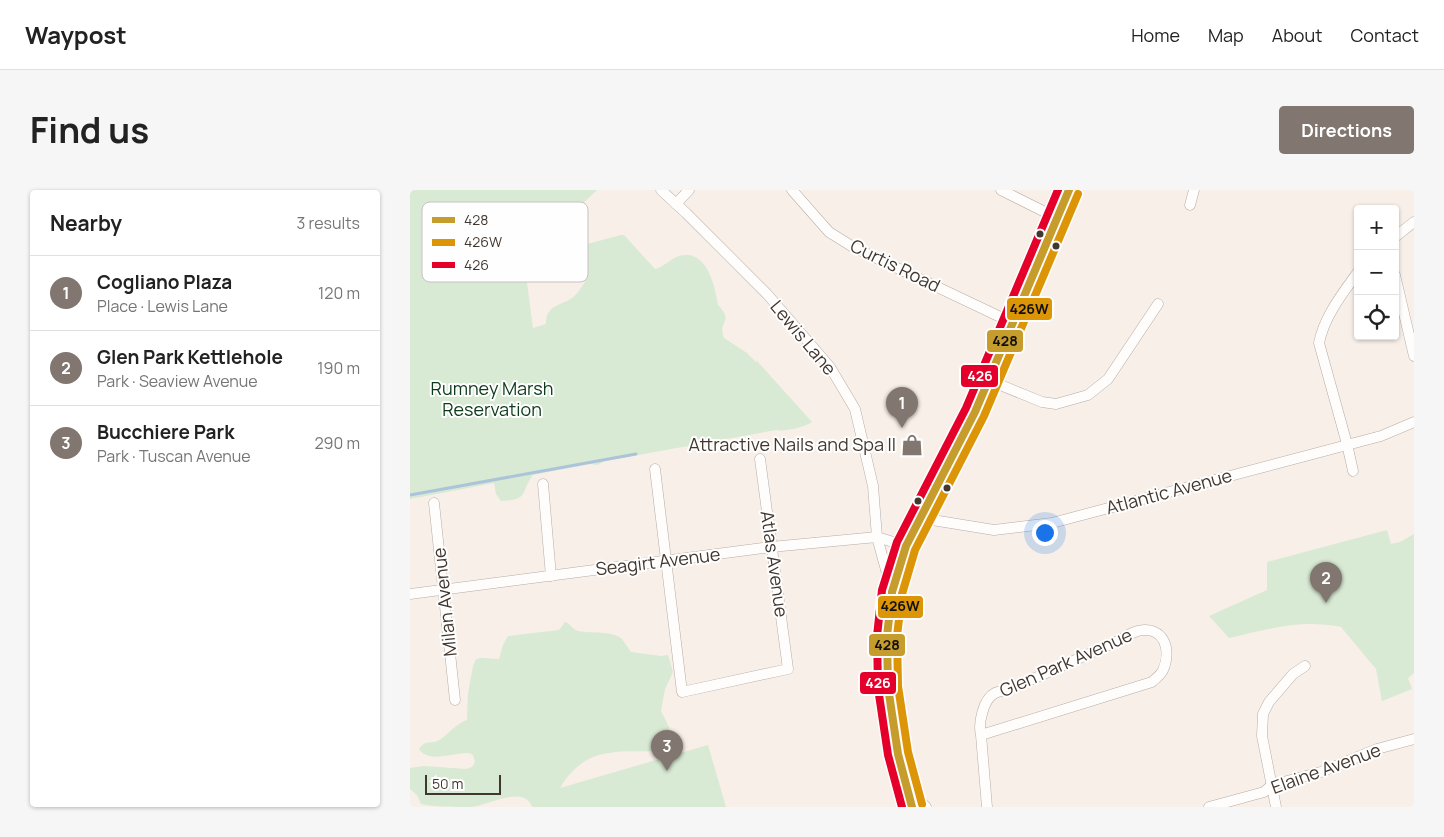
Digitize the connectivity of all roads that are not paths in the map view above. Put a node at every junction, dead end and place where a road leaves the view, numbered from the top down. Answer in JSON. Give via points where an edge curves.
{"nodes":[{"id":1,"x":661,"y":190,"type":"edge"},
{"id":2,"x":689,"y":190,"type":"edge"},
{"id":3,"x":792,"y":190,"type":"edge"},
{"id":4,"x":1001,"y":190,"type":"edge"},
{"id":5,"x":1069,"y":190,"type":"edge"},
{"id":6,"x":1194,"y":190,"type":"edge"},
{"id":7,"x":676,"y":204,"type":"junction"},
{"id":8,"x":1190,"y":205,"type":"dead end"},
{"id":9,"x":1057,"y":218,"type":"junction"},
{"id":10,"x":1414,"y":222,"type":"edge"},
{"id":11,"x":1399,"y":233,"type":"edge"},
{"id":12,"x":1354,"y":278,"type":"edge"},
{"id":13,"x":1399,"y":292,"type":"edge"},
{"id":14,"x":1158,"y":304,"type":"dead end"},
{"id":15,"x":1014,"y":323,"type":"junction"},
{"id":16,"x":1414,"y":356,"type":"edge"},
{"id":17,"x":988,"y":380,"type":"junction"},
{"id":18,"x":1414,"y":422,"type":"edge"},
{"id":19,"x":1347,"y":444,"type":"junction"},
{"id":20,"x":760,"y":459,"type":"dead end"},
{"id":21,"x":655,"y":469,"type":"dead end"},
{"id":22,"x":1353,"y":471,"type":"dead end"},
{"id":23,"x":542,"y":484,"type":"dead end"},
{"id":24,"x":434,"y":503,"type":"dead end"},
{"id":25,"x":920,"y":518,"type":"junction"},
{"id":26,"x":877,"y":537,"type":"junction"},
{"id":27,"x":906,"y":546,"type":"junction"},
{"id":28,"x":771,"y":547,"type":"junction"},
{"id":29,"x":666,"y":561,"type":"junction"},
{"id":30,"x":551,"y":576,"type":"junction"},
{"id":31,"x":444,"y":590,"type":"junction"},
{"id":32,"x":892,"y":592,"type":"junction"},
{"id":33,"x":410,"y":594,"type":"edge"},
{"id":34,"x":1305,"y":666,"type":"dead end"},
{"id":35,"x":455,"y":700,"type":"dead end"},
{"id":36,"x":981,"y":735,"type":"junction"},
{"id":37,"x":1414,"y":739,"type":"edge"},
{"id":38,"x":1272,"y":785,"type":"junction"},
{"id":39,"x":906,"y":788,"type":"junction"},
{"id":40,"x":912,"y":807,"type":"edge"},
{"id":41,"x":926,"y":807,"type":"edge"},
{"id":42,"x":987,"y":807,"type":"edge"},
{"id":43,"x":1209,"y":807,"type":"edge"},
{"id":44,"x":1276,"y":807,"type":"edge"}],
"edges":[{"from":1,"to":7,"type":"street","name":"Lewis Lane"},
{"from":2,"to":7,"type":"street"},
{"from":3,"to":15,"type":"street","name":"Curtis Road","via":[[829,232],[853,247]]},
{"from":4,"to":9,"type":"street"},
{"from":5,"to":9,"type":"main road"},
{"from":6,"to":8,"type":"street"},
{"from":7,"to":26,"type":"street","name":"Lewis Lane","via":[[767,294],[830,368],[854,409],[873,486]]},
{"from":9,"to":15,"type":"main road"},
{"from":10,"to":11,"type":"street"},
{"from":12,"to":19,"type":"street","via":[[1321,330],[1319,343]]},
{"from":13,"to":16,"type":"street"},
{"from":14,"to":17,"type":"street","via":[[1108,379],[1088,395],[1056,404],[1042,402]]},
{"from":15,"to":17,"type":"main road"},
{"from":17,"to":25,"type":"main road"},
{"from":18,"to":19,"type":"street","name":"Atlantic Avenue","via":[[1381,436]]},
{"from":19,"to":22,"type":"street"},
{"from":19,"to":25,"type":"street","name":"Atlantic Avenue","via":[[1052,523],[994,530]]},
{"from":20,"to":28,"type":"street","name":"Atlas Avenue"},
{"from":21,"to":29,"type":"street"},
{"from":23,"to":30,"type":"street"},
{"from":24,"to":31,"type":"street","name":"Milan Avenue"},
{"from":25,"to":27,"type":"main road"},
{"from":26,"to":27,"type":"street","name":"Seagirt Avenue"},
{"from":26,"to":28,"type":"street","name":"Seagirt Avenue"},
{"from":26,"to":32,"type":"street","name":"Lewis Lane"},
{"from":27,"to":32,"type":"main road"},
{"from":28,"to":29,"type":"street","name":"Seagirt Avenue"},
{"from":28,"to":29,"type":"street","name":"Atlas Avenue","via":[[787,669],[682,692]]},
{"from":29,"to":30,"type":"street","name":"Seagirt Avenue"},
{"from":30,"to":31,"type":"street","name":"Seagirt Avenue"},
{"from":31,"to":33,"type":"street","name":"Seagirt Avenue"},
{"from":31,"to":35,"type":"street","name":"Milan Avenue"},
{"from":32,"to":39,"type":"main road","via":[[887,636],[888,687]]},
{"from":34,"to":38,"type":"street","via":[[1293,674],[1263,714],[1262,736]]},
{"from":36,"to":36,"type":"street","name":"Glen Park Avenue","via":[[986,704],[994,694],[1136,631],[1147,630],[1161,636],[1165,643],[1167,659],[1162,672],[1152,682]]},
{"from":36,"to":42,"type":"street","name":"Glen Park Avenue"},
{"from":37,"to":38,"type":"street","name":"Elaine Avenue","via":[[1377,749],[1321,772]]},
{"from":38,"to":43,"type":"street","name":"Elaine Avenue","via":[[1264,792]]},
{"from":38,"to":44,"type":"street"},
{"from":39,"to":40,"type":"main road"},
{"from":39,"to":41,"type":"street"}]}
